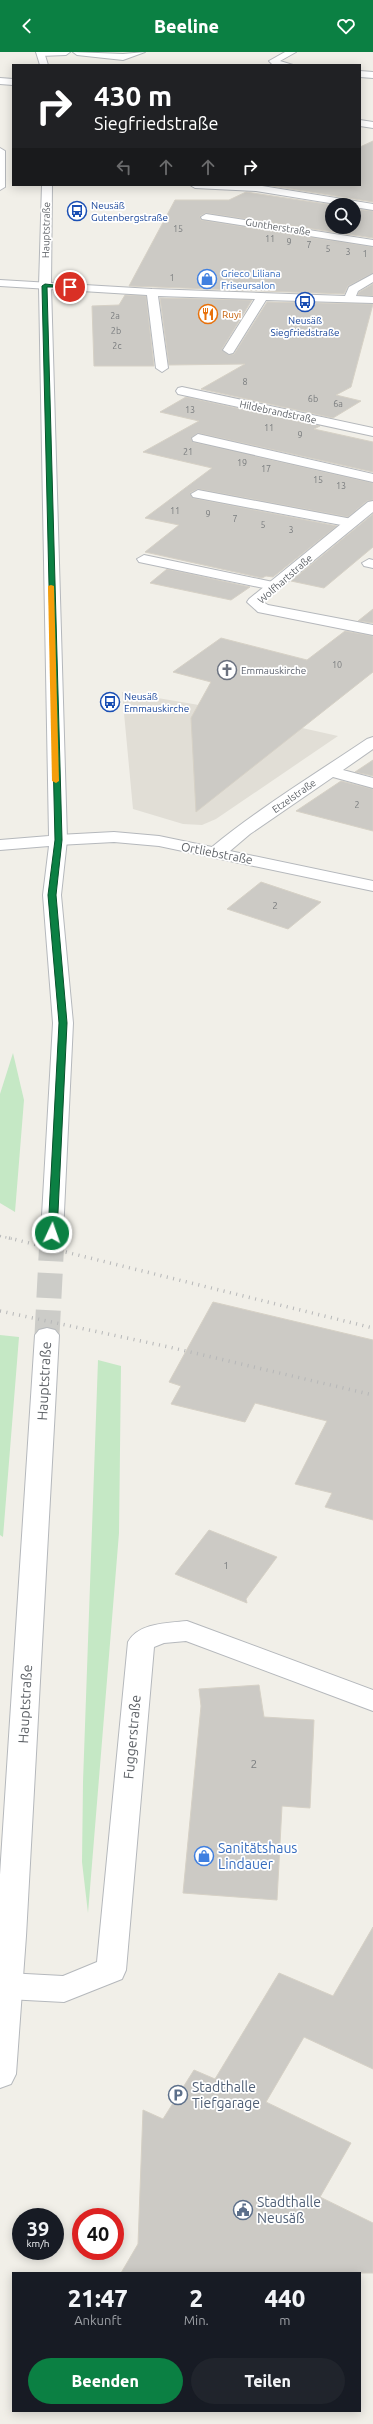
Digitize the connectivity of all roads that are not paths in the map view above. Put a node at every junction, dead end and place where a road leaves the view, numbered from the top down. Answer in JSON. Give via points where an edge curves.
{"nodes":[{"id":1,"x":40,"y":52,"type":"edge"},
{"id":2,"x":66,"y":52,"type":"edge"},
{"id":3,"x":77,"y":52,"type":"edge"},
{"id":4,"x":141,"y":52,"type":"edge"},
{"id":5,"x":292,"y":52,"type":"edge"},
{"id":6,"x":44,"y":64,"type":"edge"},
{"id":7,"x":282,"y":64,"type":"edge"},
{"id":8,"x":361,"y":74,"type":"edge"},
{"id":9,"x":373,"y":75,"type":"edge"},
{"id":10,"x":0,"y":82,"type":"edge"},
{"id":11,"x":12,"y":83,"type":"edge"},
{"id":12,"x":361,"y":123,"type":"edge"},
{"id":13,"x":373,"y":125,"type":"edge"},
{"id":14,"x":0,"y":151,"type":"edge"},
{"id":15,"x":47,"y":186,"type":"edge"},
{"id":16,"x":215,"y":186,"type":"edge"},
{"id":17,"x":0,"y":188,"type":"edge"},
{"id":18,"x":373,"y":207,"type":"edge"},
{"id":19,"x":206,"y":216,"type":"dead end"},
{"id":20,"x":373,"y":242,"type":"edge"},
{"id":21,"x":373,"y":277,"type":"edge"},
{"id":22,"x":0,"y":283,"type":"edge"},
{"id":23,"x":45,"y":286,"type":"junction"},
{"id":24,"x":152,"y":292,"type":"junction"},
{"id":25,"x":263,"y":296,"type":"junction"},
{"id":26,"x":350,"y":298,"type":"junction"},
{"id":27,"x":373,"y":300,"type":"edge"},
{"id":28,"x":229,"y":350,"type":"dead end"},
{"id":29,"x":162,"y":368,"type":"dead end"},
{"id":30,"x":182,"y":391,"type":"dead end"},
{"id":31,"x":373,"y":432,"type":"edge"},
{"id":32,"x":198,"y":438,"type":"dead end"},
{"id":33,"x":373,"y":478,"type":"edge"},
{"id":34,"x":198,"y":494,"type":"dead end"},
{"id":35,"x":373,"y":505,"type":"edge"},
{"id":36,"x":352,"y":523,"type":"junction"},
{"id":37,"x":144,"y":559,"type":"dead end"},
{"id":38,"x":273,"y":586,"type":"junction"},
{"id":39,"x":373,"y":630,"type":"edge"},
{"id":40,"x":373,"y":742,"type":"edge"},
{"id":41,"x":329,"y":771,"type":"junction"},
{"id":42,"x":373,"y":782,"type":"edge"},
{"id":43,"x":58,"y":840,"type":"junction"},
{"id":44,"x":0,"y":845,"type":"edge"},
{"id":45,"x":217,"y":852,"type":"junction"},
{"id":46,"x":373,"y":886,"type":"edge"},
{"id":47,"x":52,"y":1233,"type":"tunnel mouth"},
{"id":48,"x":47,"y":1335,"type":"tunnel mouth"},
{"id":49,"x":373,"y":1700,"type":"edge"},
{"id":50,"x":8,"y":1839,"type":"edge"},
{"id":51,"x":7,"y":1986,"type":"junction"},
{"id":52,"x":0,"y":2074,"type":"edge"}],
"edges":[{"from":1,"to":2,"type":"street"},
{"from":1,"to":6,"type":"street"},
{"from":3,"to":4,"type":"street","via":[[123,57]]},
{"from":5,"to":7,"type":"street","via":[[273,61]]},
{"from":8,"to":9,"type":"street"},
{"from":10,"to":11,"type":"street"},
{"from":12,"to":13,"type":"street"},
{"from":14,"to":17,"type":"street"},
{"from":15,"to":23,"type":"street","name":"Hauptstraße"},
{"from":16,"to":18,"type":"street","via":[[256,188]]},
{"from":19,"to":20,"type":"street","name":"Guntherstraße"},
{"from":21,"to":26,"type":"street","via":[[354,289]]},
{"from":22,"to":23,"type":"street"},
{"from":23,"to":24,"type":"street"},
{"from":23,"to":43,"type":"street","name":"Hauptstraße"},
{"from":24,"to":25,"type":"street"},
{"from":24,"to":29,"type":"street"},
{"from":25,"to":26,"type":"street"},
{"from":25,"to":28,"type":"street"},
{"from":26,"to":27,"type":"street"},
{"from":30,"to":31,"type":"street","name":"Hildebrandstraße"},
{"from":32,"to":33,"type":"street"},
{"from":34,"to":36,"type":"street"},
{"from":35,"to":36,"type":"street","name":"Wolfhartstraße"},
{"from":36,"to":38,"type":"street","name":"Wolfhartstraße"},
{"from":37,"to":38,"type":"street"},
{"from":38,"to":39,"type":"street","name":"Wolfhartstraße","via":[[254,602],[263,608]]},
{"from":40,"to":41,"type":"street","name":"Etzelstraße"},
{"from":41,"to":42,"type":"street"},
{"from":41,"to":45,"type":"street","name":"Etzelstraße","via":[[244,830]]},
{"from":43,"to":44,"type":"street","name":"Ortliebstraße"},
{"from":43,"to":45,"type":"street","name":"Ortliebstraße","via":[[114,838],[159,841]]},
{"from":43,"to":47,"type":"street","name":"Hauptstraße","via":[[52,895],[63,1023]]},
{"from":45,"to":46,"type":"street","name":"Ortliebstraße"},
{"from":48,"to":50,"type":"street","name":"Hauptstraße"},
{"from":49,"to":51,"type":"street","name":"Fuggerstraße","via":[[187,1631],[160,1632],[140,1642],[111,1970],[64,1989]]},
{"from":50,"to":51,"type":"street","name":"Hauptstraße"},
{"from":51,"to":52,"type":"street","name":"Hauptstraße"}]}
